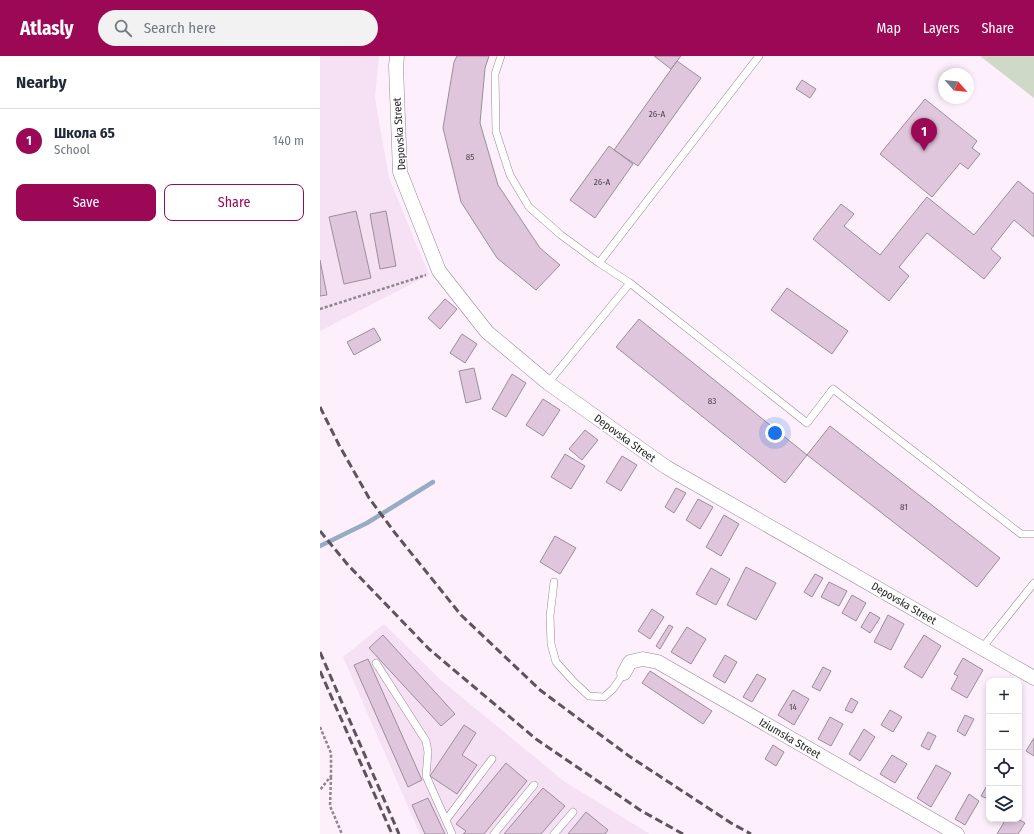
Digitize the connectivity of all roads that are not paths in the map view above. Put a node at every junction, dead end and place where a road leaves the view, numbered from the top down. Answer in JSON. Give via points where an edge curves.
{"nodes":[{"id":1,"x":397,"y":56,"type":"edge"},
{"id":2,"x":501,"y":56,"type":"edge"},
{"id":3,"x":759,"y":56,"type":"edge"},
{"id":4,"x":599,"y":264,"type":"junction"},
{"id":5,"x":630,"y":283,"type":"junction"},
{"id":6,"x":548,"y":383,"type":"junction"},
{"id":7,"x":1034,"y":534,"type":"edge"},
{"id":8,"x":554,"y":582,"type":"dead end"},
{"id":9,"x":1034,"y":583,"type":"edge"},
{"id":10,"x":982,"y":648,"type":"junction"},
{"id":11,"x":376,"y":663,"type":"dead end"},
{"id":12,"x":624,"y":672,"type":"joint"},
{"id":13,"x":1034,"y":678,"type":"edge"},
{"id":14,"x":492,"y":758,"type":"dead end"},
{"id":15,"x":534,"y":785,"type":"dead end"},
{"id":16,"x":573,"y":812,"type":"dead end"},
{"id":17,"x":446,"y":820,"type":"junction"},
{"id":18,"x":452,"y":834,"type":"edge"},
{"id":19,"x":494,"y":834,"type":"edge"},
{"id":20,"x":554,"y":834,"type":"edge"},
{"id":21,"x":957,"y":834,"type":"edge"}],
"edges":[{"from":1,"to":6,"type":"street","name":"Depovska Street","via":[[400,172],[439,271],[487,332]]},
{"from":2,"to":4,"type":"lane","via":[[495,74],[496,132],[510,175],[529,207],[561,236]]},
{"from":3,"to":4,"type":"lane"},
{"from":4,"to":5,"type":"lane"},
{"from":5,"to":6,"type":"lane"},
{"from":5,"to":7,"type":"lane","via":[[807,423],[833,389],[1021,534]]},
{"from":6,"to":10,"type":"street","name":"Depovska Street","via":[[666,467]]},
{"from":8,"to":12,"type":"lane","via":[[550,644],[556,662],[589,696],[604,697],[613,689]]},
{"from":9,"to":10,"type":"lane"},
{"from":10,"to":13,"type":"street","name":"Depovska Street"},
{"from":11,"to":17,"type":"lane","via":[[426,741],[426,776]]},
{"from":12,"to":21,"type":"street","name":"Iziumska Street","via":[[630,662],[643,659],[658,662]]},
{"from":14,"to":17,"type":"lane"},
{"from":15,"to":19,"type":"lane"},
{"from":16,"to":20,"type":"lane"},
{"from":17,"to":18,"type":"lane"}]}
